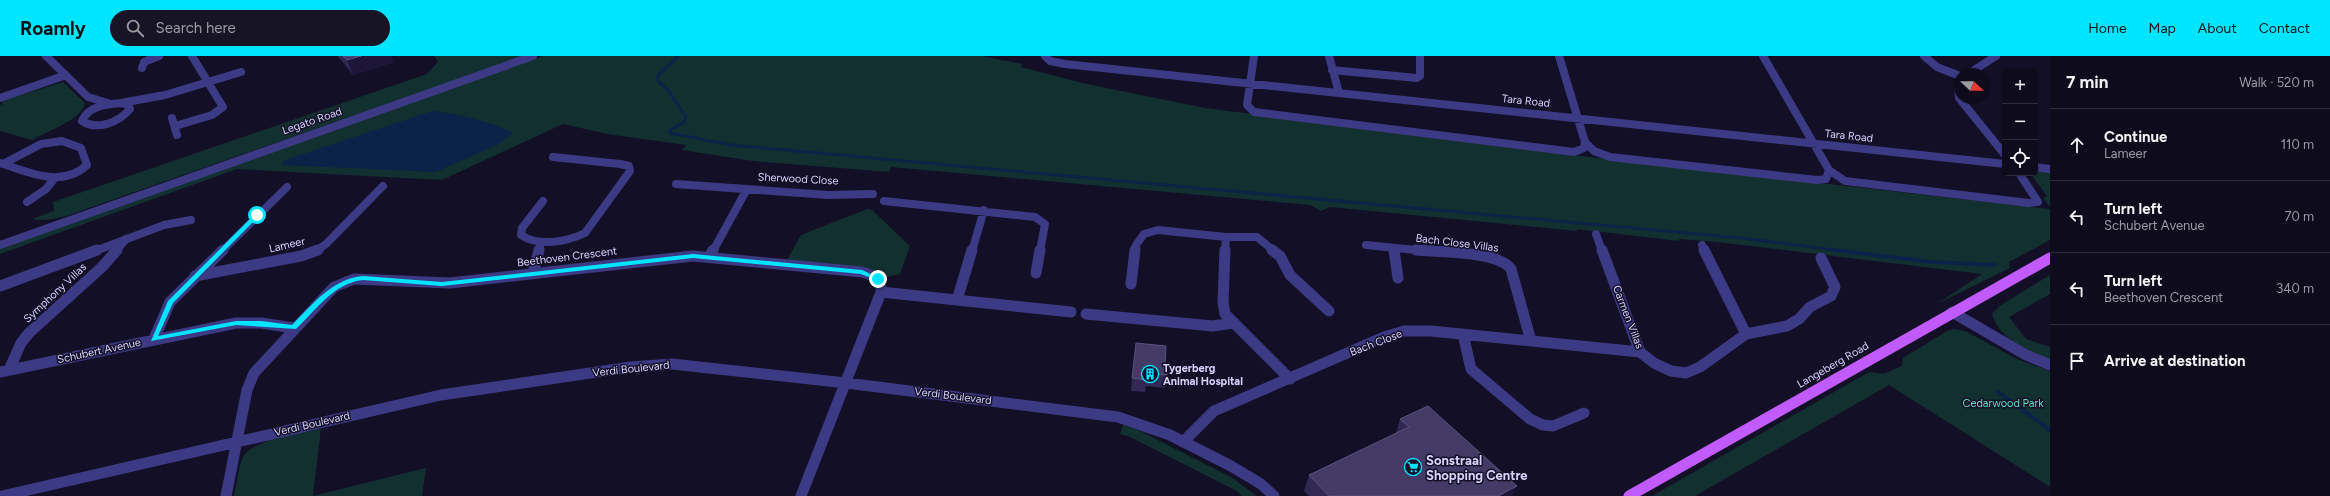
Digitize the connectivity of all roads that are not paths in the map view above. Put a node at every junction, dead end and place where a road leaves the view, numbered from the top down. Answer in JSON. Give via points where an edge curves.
{"nodes":[{"id":1,"x":46,"y":56,"type":"edge"},
{"id":2,"x":158,"y":56,"type":"edge"},
{"id":3,"x":192,"y":56,"type":"edge"},
{"id":4,"x":533,"y":56,"type":"edge"},
{"id":5,"x":1254,"y":56,"type":"edge"},
{"id":6,"x":1329,"y":56,"type":"edge"},
{"id":7,"x":1420,"y":56,"type":"edge"},
{"id":8,"x":1559,"y":56,"type":"edge"},
{"id":9,"x":1763,"y":56,"type":"edge"},
{"id":10,"x":1924,"y":56,"type":"edge"},
{"id":11,"x":1996,"y":56,"type":"edge"},
{"id":12,"x":1046,"y":57,"type":"edge"},
{"id":13,"x":142,"y":68,"type":"dead end"},
{"id":14,"x":1977,"y":68,"type":"edge"},
{"id":15,"x":1332,"y":70,"type":"junction"},
{"id":16,"x":242,"y":72,"type":"dead end"},
{"id":17,"x":1954,"y":74,"type":"edge"},
{"id":18,"x":66,"y":75,"type":"junction"},
{"id":19,"x":207,"y":82,"type":"junction"},
{"id":20,"x":1251,"y":83,"type":"junction"},
{"id":21,"x":1339,"y":93,"type":"junction"},
{"id":22,"x":165,"y":95,"type":"junction"},
{"id":23,"x":88,"y":97,"type":"junction"},
{"id":24,"x":0,"y":98,"type":"edge"},
{"id":25,"x":112,"y":104,"type":"junction"},
{"id":26,"x":121,"y":104,"type":"junction"},
{"id":27,"x":1964,"y":104,"type":"edge"},
{"id":28,"x":129,"y":111,"type":"junction"},
{"id":29,"x":85,"y":115,"type":"junction"},
{"id":30,"x":1579,"y":119,"type":"junction"},
{"id":31,"x":177,"y":135,"type":"dead end"},
{"id":32,"x":1585,"y":142,"type":"junction"},
{"id":33,"x":1814,"y":144,"type":"junction"},
{"id":34,"x":2002,"y":151,"type":"edge"},
{"id":35,"x":553,"y":157,"type":"dead end"},
{"id":36,"x":2,"y":164,"type":"edge"},
{"id":37,"x":2002,"y":164,"type":"edge"},
{"id":38,"x":2038,"y":168,"type":"edge"},
{"id":39,"x":2050,"y":169,"type":"edge"},
{"id":40,"x":1829,"y":170,"type":"junction"},
{"id":41,"x":2021,"y":176,"type":"edge"},
{"id":42,"x":54,"y":179,"type":"junction"},
{"id":43,"x":676,"y":184,"type":"dead end"},
{"id":44,"x":383,"y":186,"type":"dead end"},
{"id":45,"x":287,"y":188,"type":"dead end"},
{"id":46,"x":747,"y":189,"type":"junction"},
{"id":47,"x":872,"y":194,"type":"dead end"},
{"id":48,"x":543,"y":201,"type":"dead end"},
{"id":49,"x":884,"y":201,"type":"dead end"},
{"id":50,"x":27,"y":202,"type":"dead end"},
{"id":51,"x":99,"y":209,"type":"junction"},
{"id":52,"x":984,"y":210,"type":"junction"},
{"id":53,"x":191,"y":220,"type":"dead end"},
{"id":54,"x":1596,"y":234,"type":"dead end"},
{"id":55,"x":1226,"y":237,"type":"junction"},
{"id":56,"x":126,"y":239,"type":"junction"},
{"id":57,"x":0,"y":241,"type":"edge"},
{"id":58,"x":541,"y":242,"type":"junction"},
{"id":59,"x":1702,"y":244,"type":"dead end"},
{"id":60,"x":0,"y":245,"type":"edge"},
{"id":61,"x":1366,"y":246,"type":"dead end"},
{"id":62,"x":1394,"y":248,"type":"junction"},
{"id":63,"x":708,"y":257,"type":"junction"},
{"id":64,"x":1821,"y":258,"type":"dead end"},
{"id":65,"x":2050,"y":258,"type":"edge"},
{"id":66,"x":1036,"y":273,"type":"dead end"},
{"id":67,"x":533,"y":274,"type":"junction"},
{"id":68,"x":195,"y":276,"type":"junction"},
{"id":69,"x":1398,"y":278,"type":"dead end"},
{"id":70,"x":1131,"y":284,"type":"dead end"},
{"id":71,"x":0,"y":286,"type":"edge"},
{"id":72,"x":881,"y":292,"type":"junction"},
{"id":73,"x":957,"y":300,"type":"junction"},
{"id":74,"x":1329,"y":310,"type":"dead end"},
{"id":75,"x":1071,"y":312,"type":"dead end"},
{"id":76,"x":1952,"y":312,"type":"junction"},
{"id":77,"x":1086,"y":314,"type":"dead end"},
{"id":78,"x":1233,"y":323,"type":"junction"},
{"id":79,"x":294,"y":328,"type":"junction"},
{"id":80,"x":1464,"y":334,"type":"junction"},
{"id":81,"x":1746,"y":334,"type":"junction"},
{"id":82,"x":154,"y":339,"type":"junction"},
{"id":83,"x":1531,"y":341,"type":"junction"},
{"id":84,"x":1640,"y":352,"type":"junction"},
{"id":85,"x":2050,"y":365,"type":"edge"},
{"id":86,"x":5,"y":371,"type":"edge"},
{"id":87,"x":1290,"y":379,"type":"junction"},
{"id":88,"x":846,"y":383,"type":"junction"},
{"id":89,"x":1584,"y":414,"type":"dead end"},
{"id":90,"x":238,"y":442,"type":"junction"},
{"id":91,"x":1183,"y":442,"type":"junction"},
{"id":92,"x":2,"y":496,"type":"edge"},
{"id":93,"x":226,"y":496,"type":"edge"},
{"id":94,"x":802,"y":496,"type":"edge"},
{"id":95,"x":1274,"y":496,"type":"edge"},
{"id":96,"x":1629,"y":496,"type":"edge"}],
"edges":[{"from":1,"to":18,"type":"street"},
{"from":2,"to":13,"type":"street","via":[[144,62]]},
{"from":3,"to":19,"type":"street"},
{"from":4,"to":51,"type":"street","name":"Legato Road"},
{"from":5,"to":20,"type":"street"},
{"from":6,"to":15,"type":"street"},
{"from":7,"to":15,"type":"street","via":[[1420,76],[1417,78]]},
{"from":8,"to":30,"type":"street"},
{"from":9,"to":33,"type":"street"},
{"from":10,"to":17,"type":"street","via":[[1937,67]]},
{"from":11,"to":14,"type":"street"},
{"from":12,"to":20,"type":"street","name":"Tara Road","via":[[1065,64]]},
{"from":15,"to":21,"type":"street","via":[[1339,83]]},
{"from":16,"to":19,"type":"street"},
{"from":18,"to":23,"type":"street"},
{"from":18,"to":24,"type":"street"},
{"from":19,"to":22,"type":"street"},
{"from":19,"to":31,"type":"street","via":[[222,109],[212,115],[174,122]]},
{"from":20,"to":21,"type":"street","name":"Tara Road"},
{"from":20,"to":32,"type":"street","via":[[1247,105],[1251,110],[1261,113],[1574,152],[1584,148]]},
{"from":21,"to":30,"type":"street","name":"Tara Road"},
{"from":22,"to":26,"type":"street"},
{"from":22,"to":28,"type":"street"},
{"from":23,"to":25,"type":"street"},
{"from":23,"to":29,"type":"street","via":[[89,105]]},
{"from":25,"to":26,"type":"street"},
{"from":25,"to":29,"type":"street","via":[[99,107]]},
{"from":26,"to":28,"type":"street","via":[[130,107]]},
{"from":27,"to":34,"type":"street"},
{"from":28,"to":29,"type":"street","via":[[115,121],[101,124],[84,123],[82,121]]},
{"from":30,"to":32,"type":"street"},
{"from":30,"to":33,"type":"street","name":"Tara Road"},
{"from":32,"to":40,"type":"street","via":[[1598,153],[1617,158],[1817,180],[1826,179]]},
{"from":33,"to":37,"type":"street","name":"Tara Road"},
{"from":33,"to":40,"type":"street"},
{"from":35,"to":58,"type":"street","via":[[620,164],[630,168],[628,175],[585,233],[569,240]]},
{"from":36,"to":42,"type":"street"},
{"from":36,"to":42,"type":"street","via":[[53,141],[64,141],[81,148],[87,161],[85,168],[72,176]]},
{"from":38,"to":39,"type":"street"},
{"from":40,"to":41,"type":"street","via":[[1839,178],[1856,184],[2038,202]]},
{"from":42,"to":50,"type":"street","via":[[46,189]]},
{"from":43,"to":46,"type":"street","name":"Sherwood Close"},
{"from":44,"to":68,"type":"street","name":"Lameer","via":[[316,251]]},
{"from":45,"to":68,"type":"street"},
{"from":46,"to":47,"type":"street","name":"Sherwood Close","via":[[828,195]]},
{"from":46,"to":63,"type":"street","name":"Sherwood Close"},
{"from":48,"to":58,"type":"street","via":[[520,231],[524,238]]},
{"from":49,"to":52,"type":"street"},
{"from":51,"to":57,"type":"street","name":"Legato Road","via":[[85,211]]},
{"from":51,"to":60,"type":"street","name":"Legato Road"},
{"from":52,"to":66,"type":"street","via":[[1031,215],[1042,221],[1045,232]]},
{"from":52,"to":73,"type":"street"},
{"from":53,"to":56,"type":"street","name":"Symphony Villas","via":[[164,225]]},
{"from":54,"to":84,"type":"street","name":"Carmen Villas"},
{"from":55,"to":70,"type":"street","via":[[1166,230],[1146,233],[1136,245]]},
{"from":55,"to":74,"type":"street","via":[[1260,238],[1280,256],[1290,275]]},
{"from":55,"to":78,"type":"street","via":[[1223,309]]},
{"from":56,"to":71,"type":"street","name":"Symphony Villas"},
{"from":56,"to":86,"type":"street","name":"Symphony Villas","via":[[102,267],[29,333]]},
{"from":58,"to":67,"type":"street"},
{"from":59,"to":81,"type":"street"},
{"from":61,"to":62,"type":"street","name":"Bach Close Villas"},
{"from":62,"to":69,"type":"street"},
{"from":62,"to":83,"type":"street","name":"Bach Close Villas","via":[[1492,257],[1507,263],[1511,269]]},
{"from":63,"to":67,"type":"street","name":"Beethoven Crescent","via":[[670,258]]},
{"from":63,"to":72,"type":"street","name":"Beethoven Crescent","via":[[867,272],[878,279],[882,287]]},
{"from":64,"to":81,"type":"street","name":"Carmen Villas","via":[[1835,288],[1831,296],[1810,307],[1799,319],[1787,326]]},
{"from":65,"to":76,"type":"main road","name":"Langeberg Road"},
{"from":67,"to":79,"type":"street","name":"Beethoven Crescent","via":[[442,284],[354,279],[334,287]]},
{"from":68,"to":82,"type":"street","via":[[167,307]]},
{"from":72,"to":73,"type":"street"},
{"from":72,"to":88,"type":"street"},
{"from":73,"to":75,"type":"street"},
{"from":76,"to":85,"type":"street","via":[[2026,355]]},
{"from":76,"to":96,"type":"main road","name":"Langeberg Road"},
{"from":77,"to":78,"type":"street","via":[[1213,326]]},
{"from":78,"to":87,"type":"street"},
{"from":79,"to":82,"type":"street","name":"Schubert Avenue","via":[[261,323],[236,323]]},
{"from":79,"to":90,"type":"street","name":"Beethoven Crescent","via":[[250,380]]},
{"from":80,"to":83,"type":"street","name":"Bach Close"},
{"from":80,"to":87,"type":"street","name":"Bach Close","via":[[1412,331],[1397,333]]},
{"from":80,"to":89,"type":"street","via":[[1471,369],[1530,419],[1553,426]]},
{"from":81,"to":84,"type":"street","name":"Carmen Villas","via":[[1700,367],[1686,373],[1660,366]]},
{"from":82,"to":86,"type":"street","name":"Schubert Avenue"},
{"from":83,"to":84,"type":"street","name":"Bach Close"},
{"from":87,"to":91,"type":"street","name":"Bach Close","via":[[1214,411]]},
{"from":88,"to":90,"type":"street","name":"Verdi Boulevard","via":[[672,364],[652,365],[442,394]]},
{"from":88,"to":91,"type":"street","name":"Verdi Boulevard","via":[[1096,413],[1154,429]]},
{"from":88,"to":94,"type":"street"},
{"from":90,"to":92,"type":"street","name":"Verdi Boulevard"},
{"from":90,"to":93,"type":"street","name":"Beethoven Crescent"},
{"from":91,"to":95,"type":"street","name":"Verdi Boulevard","via":[[1231,466],[1261,484]]}]}
